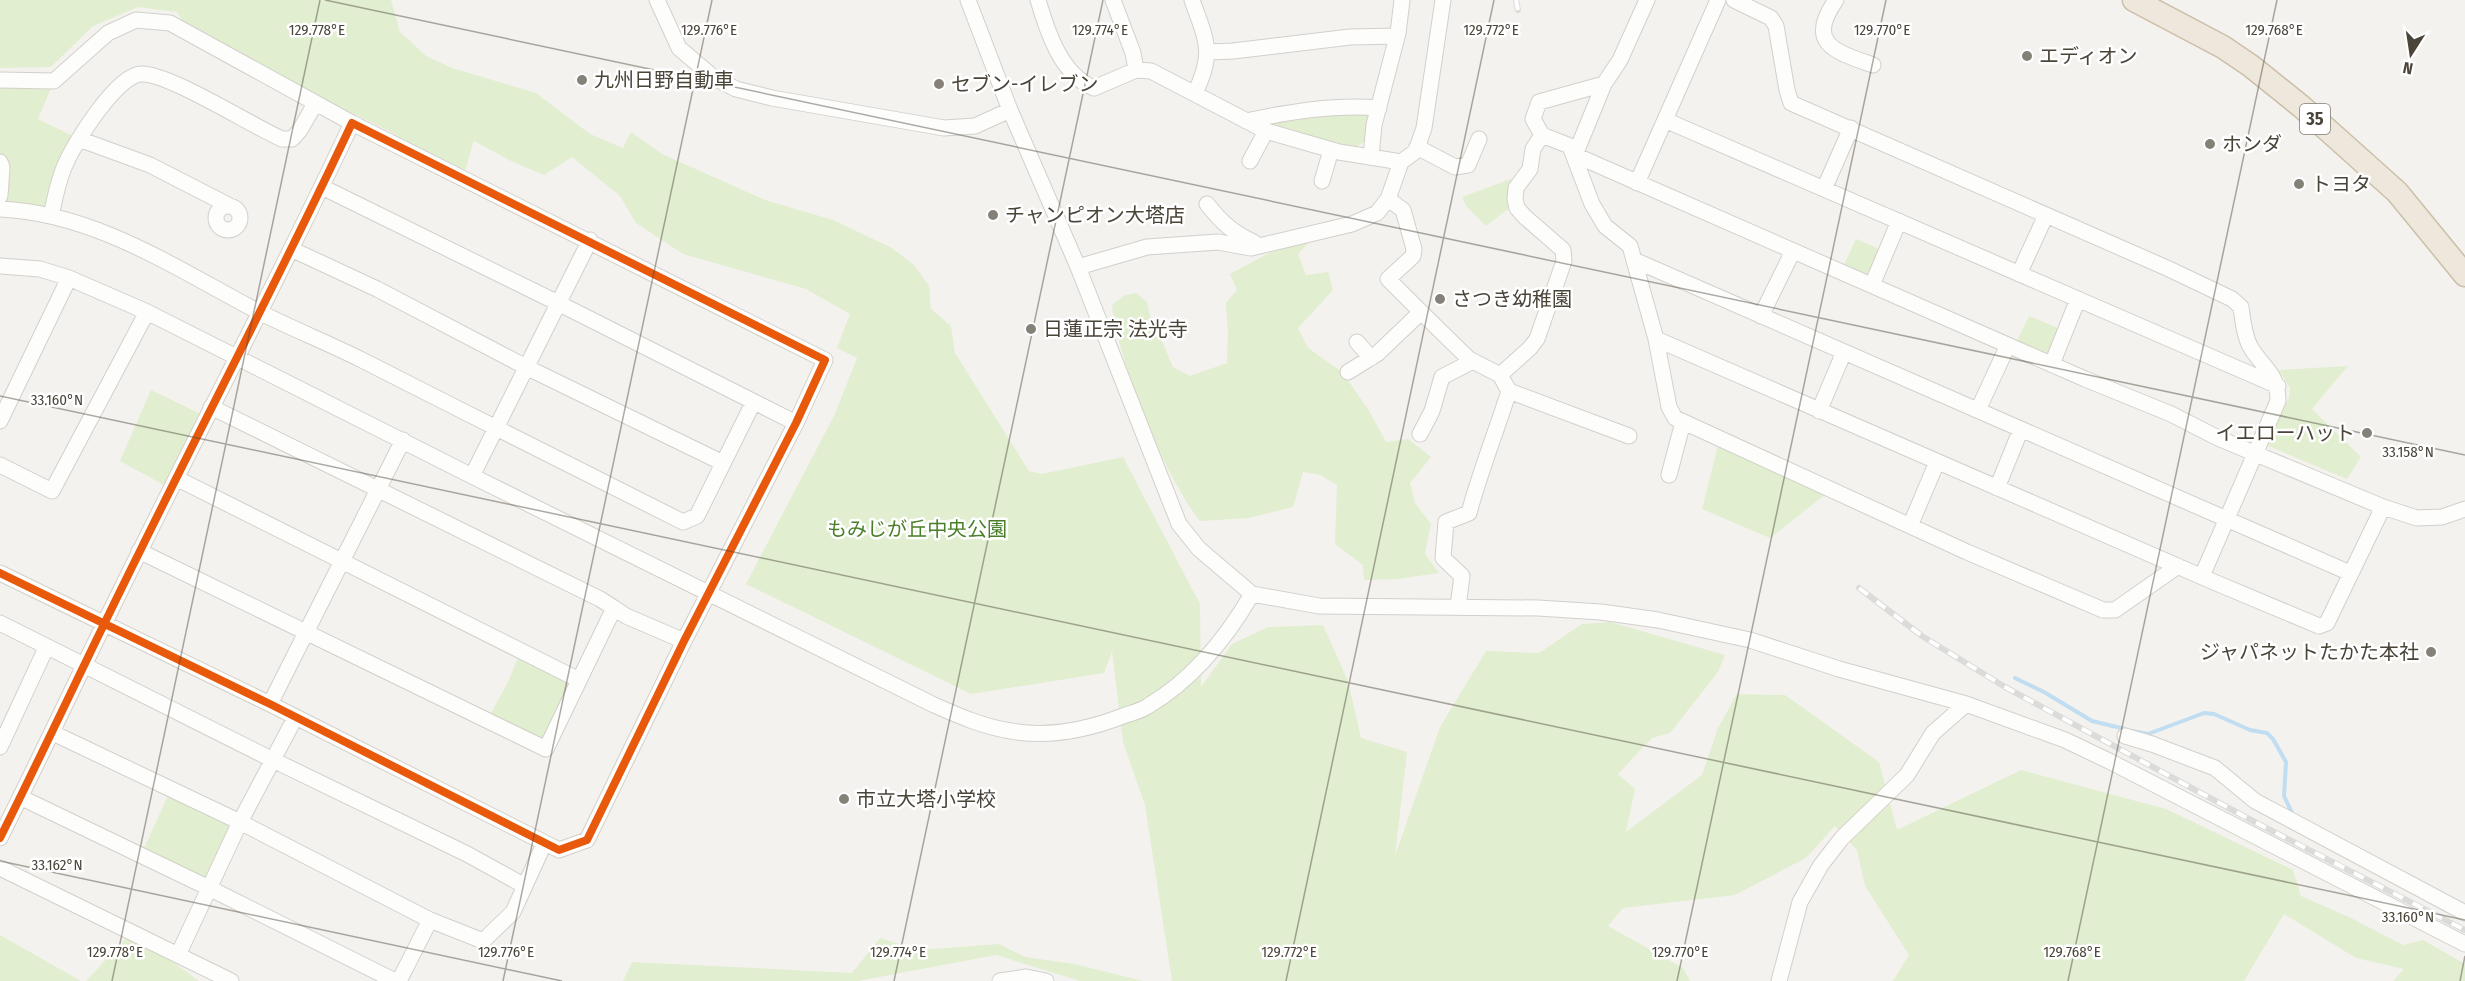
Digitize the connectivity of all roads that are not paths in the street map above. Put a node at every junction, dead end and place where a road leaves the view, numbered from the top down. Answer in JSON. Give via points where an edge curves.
{"nodes":[{"id":1,"x":657,"y":0,"type":"edge"},
{"id":2,"x":968,"y":0,"type":"edge"},
{"id":3,"x":1038,"y":0,"type":"edge"},
{"id":4,"x":1113,"y":0,"type":"edge"},
{"id":5,"x":1192,"y":0,"type":"edge"},
{"id":6,"x":1402,"y":0,"type":"edge"},
{"id":7,"x":1443,"y":0,"type":"edge"},
{"id":8,"x":1647,"y":0,"type":"edge"},
{"id":9,"x":1718,"y":0,"type":"edge"},
{"id":10,"x":1734,"y":0,"type":"edge"},
{"id":11,"x":1836,"y":0,"type":"edge"},
{"id":12,"x":2134,"y":0,"type":"edge"},
{"id":13,"x":1397,"y":36,"type":"junction"},
{"id":14,"x":1209,"y":52,"type":"junction"},
{"id":15,"x":1873,"y":65,"type":"dead end"},
{"id":16,"x":1136,"y":70,"type":"junction"},
{"id":17,"x":0,"y":80,"type":"edge"},
{"id":18,"x":1604,"y":84,"type":"junction"},
{"id":19,"x":1196,"y":93,"type":"junction"},
{"id":20,"x":315,"y":104,"type":"junction"},
{"id":21,"x":1378,"y":108,"type":"junction"},
{"id":22,"x":1010,"y":110,"type":"junction"},
{"id":23,"x":1665,"y":120,"type":"junction"},
{"id":24,"x":1246,"y":121,"type":"junction"},
{"id":25,"x":352,"y":123,"type":"junction"},
{"id":26,"x":1851,"y":128,"type":"junction"},
{"id":27,"x":1266,"y":131,"type":"junction"},
{"id":28,"x":1542,"y":135,"type":"junction"},
{"id":29,"x":1479,"y":139,"type":"dead end"},
{"id":30,"x":79,"y":140,"type":"junction"},
{"id":31,"x":1417,"y":147,"type":"junction"},
{"id":32,"x":1331,"y":150,"type":"junction"},
{"id":33,"x":1575,"y":155,"type":"junction"},
{"id":34,"x":1371,"y":156,"type":"junction"},
{"id":35,"x":1250,"y":161,"type":"dead end"},
{"id":36,"x":0,"y":162,"type":"edge"},
{"id":37,"x":1401,"y":162,"type":"junction"},
{"id":38,"x":1322,"y":181,"type":"dead end"},
{"id":39,"x":1637,"y":183,"type":"junction"},
{"id":40,"x":322,"y":187,"type":"junction"},
{"id":41,"x":1824,"y":189,"type":"junction"},
{"id":42,"x":0,"y":196,"type":"edge"},
{"id":43,"x":1388,"y":199,"type":"junction"},
{"id":44,"x":1207,"y":204,"type":"dead end"},
{"id":45,"x":228,"y":205,"type":"dead end"},
{"id":46,"x":0,"y":209,"type":"edge"},
{"id":47,"x":2046,"y":215,"type":"junction"},
{"id":48,"x":51,"y":216,"type":"junction"},
{"id":49,"x":1899,"y":221,"type":"junction"},
{"id":50,"x":590,"y":240,"type":"junction"},
{"id":51,"x":1260,"y":246,"type":"junction"},
{"id":52,"x":291,"y":249,"type":"junction"},
{"id":53,"x":1793,"y":251,"type":"junction"},
{"id":54,"x":1634,"y":260,"type":"junction"},
{"id":55,"x":0,"y":266,"type":"edge"},
{"id":56,"x":1078,"y":267,"type":"junction"},
{"id":57,"x":2019,"y":274,"type":"junction"},
{"id":58,"x":2465,"y":275,"type":"edge"},
{"id":59,"x":69,"y":278,"type":"junction"},
{"id":60,"x":1872,"y":285,"type":"junction"},
{"id":61,"x":2078,"y":299,"type":"junction"},
{"id":62,"x":558,"y":303,"type":"junction"},
{"id":63,"x":147,"y":312,"type":"junction"},
{"id":64,"x":260,"y":312,"type":"junction"},
{"id":65,"x":1422,"y":312,"type":"junction"},
{"id":66,"x":1761,"y":316,"type":"junction"},
{"id":67,"x":1656,"y":339,"type":"junction"},
{"id":68,"x":1357,"y":342,"type":"dead end"},
{"id":69,"x":2008,"y":345,"type":"junction"},
{"id":70,"x":1844,"y":352,"type":"junction"},
{"id":71,"x":237,"y":356,"type":"junction"},
{"id":72,"x":1371,"y":358,"type":"junction"},
{"id":73,"x":1473,"y":361,"type":"junction"},
{"id":74,"x":2052,"y":364,"type":"junction"},
{"id":75,"x":526,"y":367,"type":"junction"},
{"id":76,"x":1348,"y":372,"type":"dead end"},
{"id":77,"x":1500,"y":375,"type":"junction"},
{"id":78,"x":2278,"y":386,"type":"junction"},
{"id":79,"x":1509,"y":391,"type":"junction"},
{"id":80,"x":753,"y":403,"type":"junction"},
{"id":81,"x":212,"y":407,"type":"junction"},
{"id":82,"x":1819,"y":411,"type":"junction"},
{"id":83,"x":1978,"y":411,"type":"junction"},
{"id":84,"x":0,"y":421,"type":"edge"},
{"id":85,"x":796,"y":423,"type":"junction"},
{"id":86,"x":1683,"y":423,"type":"junction"},
{"id":87,"x":495,"y":429,"type":"junction"},
{"id":88,"x":2021,"y":429,"type":"junction"},
{"id":89,"x":1420,"y":434,"type":"dead end"},
{"id":90,"x":1629,"y":436,"type":"dead end"},
{"id":91,"x":403,"y":440,"type":"junction"},
{"id":92,"x":2256,"y":452,"type":"junction"},
{"id":93,"x":1937,"y":462,"type":"junction"},
{"id":94,"x":723,"y":463,"type":"junction"},
{"id":95,"x":0,"y":465,"type":"edge"},
{"id":96,"x":1669,"y":475,"type":"dead end"},
{"id":97,"x":472,"y":477,"type":"junction"},
{"id":98,"x":176,"y":478,"type":"junction"},
{"id":99,"x":1997,"y":488,"type":"junction"},
{"id":100,"x":378,"y":489,"type":"junction"},
{"id":101,"x":2383,"y":507,"type":"junction"},
{"id":102,"x":2465,"y":509,"type":"edge"},
{"id":103,"x":2226,"y":519,"type":"junction"},
{"id":104,"x":1910,"y":526,"type":"junction"},
{"id":105,"x":139,"y":551,"type":"junction"},
{"id":106,"x":341,"y":561,"type":"junction"},
{"id":107,"x":2178,"y":566,"type":"junction"},
{"id":108,"x":0,"y":573,"type":"edge"},
{"id":109,"x":2350,"y":573,"type":"junction"},
{"id":110,"x":2202,"y":576,"type":"junction"},
{"id":111,"x":709,"y":594,"type":"junction"},
{"id":112,"x":1252,"y":594,"type":"junction"},
{"id":113,"x":1458,"y":607,"type":"junction"},
{"id":114,"x":614,"y":608,"type":"junction"},
{"id":115,"x":0,"y":623,"type":"edge"},
{"id":116,"x":105,"y":624,"type":"junction"},
{"id":117,"x":305,"y":631,"type":"junction"},
{"id":118,"x":684,"y":641,"type":"junction"},
{"id":119,"x":46,"y":648,"type":"junction"},
{"id":120,"x":84,"y":666,"type":"junction"},
{"id":121,"x":579,"y":680,"type":"junction"},
{"id":122,"x":270,"y":704,"type":"junction"},
{"id":123,"x":1966,"y":704,"type":"junction"},
{"id":124,"x":7,"y":715,"type":"edge"},
{"id":125,"x":295,"y":718,"type":"junction"},
{"id":126,"x":52,"y":734,"type":"junction"},
{"id":127,"x":2125,"y":736,"type":"dead end"},
{"id":128,"x":0,"y":747,"type":"edge"},
{"id":129,"x":273,"y":760,"type":"junction"},
{"id":130,"x":20,"y":797,"type":"junction"},
{"id":131,"x":240,"y":822,"type":"junction"},
{"id":132,"x":0,"y":838,"type":"edge"},
{"id":133,"x":544,"y":844,"type":"junction"},
{"id":134,"x":0,"y":868,"type":"edge"},
{"id":135,"x":525,"y":886,"type":"junction"},
{"id":136,"x":209,"y":888,"type":"junction"},
{"id":137,"x":2465,"y":913,"type":"edge"},
{"id":138,"x":430,"y":920,"type":"junction"},
{"id":139,"x":2465,"y":944,"type":"edge"},
{"id":140,"x":178,"y":955,"type":"junction"},
{"id":141,"x":231,"y":981,"type":"edge"},
{"id":142,"x":395,"y":981,"type":"edge"},
{"id":143,"x":399,"y":981,"type":"edge"},
{"id":144,"x":1000,"y":981,"type":"edge"},
{"id":145,"x":1046,"y":981,"type":"edge"},
{"id":146,"x":1779,"y":981,"type":"edge"}],
"edges":[{"from":1,"to":22,"type":"street","via":[[679,48],[713,77],[736,89],[944,128],[975,126]]},
{"from":2,"to":22,"type":"street"},
{"from":3,"to":16,"type":"street","via":[[1065,64],[1081,83],[1094,88]]},
{"from":4,"to":16,"type":"street"},
{"from":5,"to":14,"type":"street"},
{"from":6,"to":13,"type":"street"},
{"from":7,"to":31,"type":"street","via":[[1424,128]]},
{"from":8,"to":18,"type":"street","via":[[1620,60]]},
{"from":9,"to":23,"type":"street"},
{"from":10,"to":26,"type":"street","via":[[1771,18],[1776,26],[1791,103]]},
{"from":11,"to":15,"type":"street","via":[[1823,25],[1828,45]]},
{"from":12,"to":58,"type":"highway","number":"35","via":[[2223,47],[2302,107],[2397,192]]},
{"from":13,"to":14,"type":"street"},
{"from":13,"to":21,"type":"street"},
{"from":14,"to":19,"type":"street"},
{"from":16,"to":19,"type":"street","via":[[1151,71]]},
{"from":17,"to":20,"type":"street","via":[[54,81],[108,33],[136,20],[170,23]]},
{"from":18,"to":28,"type":"street","via":[[1539,102],[1533,119]]},
{"from":18,"to":33,"type":"street"},
{"from":19,"to":24,"type":"street"},
{"from":20,"to":25,"type":"street"},
{"from":20,"to":30,"type":"street","via":[[292,139],[282,139],[195,94],[139,74],[124,81],[86,125]]},
{"from":21,"to":24,"type":"street","via":[[1289,112]]},
{"from":21,"to":34,"type":"street"},
{"from":22,"to":56,"type":"street"},
{"from":23,"to":39,"type":"street"},
{"from":23,"to":41,"type":"street"},
{"from":24,"to":27,"type":"street"},
{"from":25,"to":40,"type":"street"},
{"from":25,"to":50,"type":"street"},
{"from":26,"to":41,"type":"street"},
{"from":26,"to":47,"type":"street"},
{"from":27,"to":32,"type":"street"},
{"from":27,"to":35,"type":"street"},
{"from":28,"to":33,"type":"street","via":[[1570,146]]},
{"from":28,"to":77,"type":"street","via":[[1533,149],[1530,169],[1516,188],[1515,199],[1524,217],[1563,250],[1564,261],[1537,339]]},
{"from":29,"to":31,"type":"street","via":[[1468,165],[1455,167]]},
{"from":30,"to":45,"type":"street","via":[[150,165]]},
{"from":30,"to":48,"type":"street","via":[[60,178]]},
{"from":31,"to":37,"type":"street"},
{"from":32,"to":34,"type":"street"},
{"from":32,"to":38,"type":"street"},
{"from":33,"to":39,"type":"street"},
{"from":33,"to":54,"type":"street","via":[[1592,204],[1605,226],[1630,246]]},
{"from":34,"to":37,"type":"street"},
{"from":36,"to":42,"type":"street"},
{"from":37,"to":43,"type":"street"},
{"from":39,"to":53,"type":"street"},
{"from":40,"to":52,"type":"street"},
{"from":40,"to":62,"type":"street"},
{"from":41,"to":49,"type":"street"},
{"from":43,"to":51,"type":"street","via":[[1377,213],[1352,224]]},
{"from":43,"to":65,"type":"street","via":[[1404,210],[1414,249],[1413,256],[1388,279]]},
{"from":44,"to":51,"type":"street","via":[[1234,233]]},
{"from":46,"to":48,"type":"street"},
{"from":47,"to":57,"type":"street"},
{"from":47,"to":78,"type":"street","via":[[2232,299],[2241,307],[2252,348]]},
{"from":48,"to":64,"type":"street","via":[[112,236]]},
{"from":49,"to":57,"type":"street"},
{"from":49,"to":60,"type":"street"},
{"from":50,"to":62,"type":"street"},
{"from":50,"to":85,"type":"street","via":[[825,360]]},
{"from":51,"to":56,"type":"street","via":[[1218,242],[1147,248]]},
{"from":52,"to":64,"type":"street"},
{"from":52,"to":75,"type":"street"},
{"from":53,"to":60,"type":"street"},
{"from":53,"to":66,"type":"street"},
{"from":54,"to":66,"type":"street"},
{"from":54,"to":67,"type":"street"},
{"from":55,"to":59,"type":"street","via":[[40,269]]},
{"from":56,"to":112,"type":"street","via":[[1179,524],[1199,549]]},
{"from":57,"to":61,"type":"street"},
{"from":59,"to":63,"type":"street"},
{"from":59,"to":84,"type":"street"},
{"from":60,"to":69,"type":"street"},
{"from":61,"to":74,"type":"street"},
{"from":61,"to":78,"type":"street"},
{"from":62,"to":75,"type":"street"},
{"from":62,"to":80,"type":"street"},
{"from":63,"to":71,"type":"street"},
{"from":63,"to":95,"type":"street","via":[[52,491]]},
{"from":64,"to":71,"type":"street"},
{"from":64,"to":87,"type":"street"},
{"from":65,"to":72,"type":"street"},
{"from":65,"to":73,"type":"street"},
{"from":66,"to":70,"type":"street"},
{"from":67,"to":82,"type":"street"},
{"from":67,"to":86,"type":"street","via":[[1670,407],[1675,418]]},
{"from":68,"to":72,"type":"street"},
{"from":69,"to":74,"type":"street"},
{"from":69,"to":83,"type":"street"},
{"from":70,"to":82,"type":"street"},
{"from":70,"to":83,"type":"street"},
{"from":71,"to":81,"type":"street"},
{"from":71,"to":91,"type":"street"},
{"from":72,"to":76,"type":"street"},
{"from":73,"to":77,"type":"street"},
{"from":73,"to":89,"type":"street","via":[[1442,377]]},
{"from":74,"to":92,"type":"street"},
{"from":75,"to":87,"type":"street"},
{"from":75,"to":94,"type":"street"},
{"from":77,"to":79,"type":"street"},
{"from":78,"to":92,"type":"street","via":[[2278,401]]},
{"from":79,"to":90,"type":"street"},
{"from":79,"to":113,"type":"street","via":[[1468,513],[1446,522],[1443,558],[1462,576]]},
{"from":80,"to":85,"type":"street"},
{"from":80,"to":94,"type":"street"},
{"from":81,"to":98,"type":"street"},
{"from":81,"to":100,"type":"street"},
{"from":82,"to":93,"type":"street"},
{"from":83,"to":88,"type":"street"},
{"from":85,"to":111,"type":"street"},
{"from":86,"to":96,"type":"street"},
{"from":86,"to":104,"type":"street"},
{"from":87,"to":94,"type":"street","via":[[683,522],[697,516]]},
{"from":87,"to":97,"type":"street"},
{"from":88,"to":99,"type":"street"},
{"from":88,"to":103,"type":"street"},
{"from":91,"to":97,"type":"street"},
{"from":91,"to":100,"type":"street"},
{"from":92,"to":101,"type":"street"},
{"from":92,"to":103,"type":"street"},
{"from":93,"to":99,"type":"street"},
{"from":93,"to":104,"type":"street"},
{"from":97,"to":111,"type":"street"},
{"from":98,"to":105,"type":"street"},
{"from":98,"to":106,"type":"street"},
{"from":99,"to":107,"type":"street"},
{"from":100,"to":106,"type":"street"},
{"from":100,"to":114,"type":"street"},
{"from":101,"to":102,"type":"street","via":[[2417,518],[2442,517]]},
{"from":101,"to":109,"type":"street"},
{"from":103,"to":109,"type":"street"},
{"from":103,"to":110,"type":"street"},
{"from":104,"to":107,"type":"street","via":[[2103,610],[2115,610]]},
{"from":105,"to":116,"type":"street"},
{"from":105,"to":117,"type":"street"},
{"from":106,"to":117,"type":"street"},
{"from":106,"to":121,"type":"street"},
{"from":107,"to":110,"type":"street"},
{"from":108,"to":116,"type":"street"},
{"from":109,"to":110,"type":"street","via":[[2327,623],[2319,626]]},
{"from":111,"to":112,"type":"street","via":[[954,714],[1012,732],[1051,734],[1094,727],[1147,707],[1185,678],[1233,627]]},
{"from":111,"to":118,"type":"street"},
{"from":112,"to":113,"type":"street","via":[[1319,606]]},
{"from":113,"to":123,"type":"street","via":[[1601,612],[1658,620],[1750,640]]},
{"from":114,"to":118,"type":"street"},
{"from":114,"to":121,"type":"street"},
{"from":115,"to":119,"type":"street"},
{"from":116,"to":120,"type":"street"},
{"from":116,"to":122,"type":"street"},
{"from":117,"to":121,"type":"street","via":[[546,749]]},
{"from":117,"to":122,"type":"street"},
{"from":118,"to":133,"type":"street","via":[[587,840],[559,850]]},
{"from":119,"to":120,"type":"street"},
{"from":119,"to":124,"type":"street"},
{"from":120,"to":126,"type":"street"},
{"from":120,"to":129,"type":"street"},
{"from":122,"to":125,"type":"street"},
{"from":123,"to":139,"type":"street","via":[[2065,740],[2109,761]]},
{"from":123,"to":146,"type":"street","via":[[1933,733],[1907,775],[1842,838],[1821,865],[1800,903]]},
{"from":124,"to":128,"type":"street"},
{"from":125,"to":129,"type":"street"},
{"from":125,"to":133,"type":"street"},
{"from":126,"to":130,"type":"street"},
{"from":126,"to":131,"type":"street"},
{"from":127,"to":137,"type":"street","via":[[2215,768],[2255,801]]},
{"from":129,"to":131,"type":"street"},
{"from":129,"to":135,"type":"street"},
{"from":130,"to":132,"type":"street"},
{"from":130,"to":136,"type":"street"},
{"from":131,"to":136,"type":"street"},
{"from":131,"to":138,"type":"street"},
{"from":133,"to":135,"type":"street"},
{"from":134,"to":140,"type":"street"},
{"from":135,"to":138,"type":"street","via":[[513,912],[483,941]]},
{"from":136,"to":140,"type":"street"},
{"from":136,"to":142,"type":"street"},
{"from":138,"to":143,"type":"street"},
{"from":140,"to":141,"type":"street"},
{"from":144,"to":145,"type":"street","via":[[1026,977]]}]}
